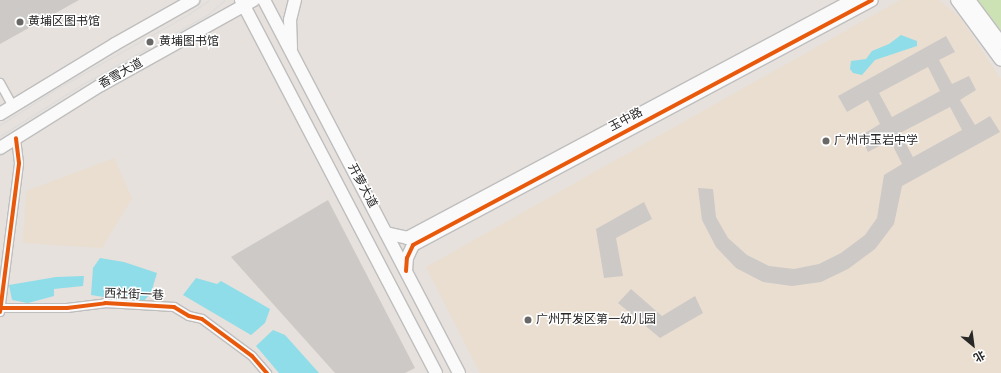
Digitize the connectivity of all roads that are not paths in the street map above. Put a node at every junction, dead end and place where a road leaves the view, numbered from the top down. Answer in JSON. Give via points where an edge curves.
{"nodes":[{"id":1,"x":193,"y":0,"type":"edge"},
{"id":2,"x":264,"y":0,"type":"edge"},
{"id":3,"x":294,"y":0,"type":"edge"},
{"id":4,"x":853,"y":0,"type":"edge"},
{"id":5,"x":872,"y":0,"type":"edge"},
{"id":6,"x":957,"y":0,"type":"edge"},
{"id":7,"x":969,"y":0,"type":"edge"},
{"id":8,"x":246,"y":2,"type":"edge"},
{"id":9,"x":183,"y":4,"type":"edge"},
{"id":10,"x":1001,"y":43,"type":"edge"},
{"id":11,"x":293,"y":57,"type":"junction"},
{"id":12,"x":1001,"y":60,"type":"edge"},
{"id":13,"x":0,"y":83,"type":"edge"},
{"id":14,"x":308,"y":85,"type":"junction"},
{"id":15,"x":291,"y":92,"type":"junction"},
{"id":16,"x":13,"y":106,"type":"junction"},
{"id":17,"x":0,"y":114,"type":"edge"},
{"id":18,"x":16,"y":138,"type":"junction"},
{"id":19,"x":0,"y":148,"type":"edge"},
{"id":20,"x":386,"y":233,"type":"junction"},
{"id":21,"x":406,"y":271,"type":"junction"},
{"id":22,"x":0,"y":310,"type":"edge"},
{"id":23,"x":267,"y":373,"type":"edge"},
{"id":24,"x":436,"y":373,"type":"edge"},
{"id":25,"x":459,"y":373,"type":"edge"}],
"edges":[{"from":1,"to":9,"type":"main road"},
{"from":2,"to":11,"type":"main road","name":"开萝大道"},
{"from":3,"to":11,"type":"main road","via":[[290,27]]},
{"from":4,"to":20,"type":"main road","name":"玉中路","via":[[407,238]]},
{"from":5,"to":21,"type":"main road","name":"玉中路","via":[[413,245],[406,258]]},
{"from":6,"to":12,"type":"main road"},
{"from":7,"to":10,"type":"main road"},
{"from":8,"to":15,"type":"main road","name":"开萝大道"},
{"from":8,"to":18,"type":"main road","name":"香雪大道","via":[[101,85]]},
{"from":9,"to":16,"type":"main road"},
{"from":11,"to":14,"type":"main road","name":"开萝大道"},
{"from":13,"to":16,"type":"street"},
{"from":14,"to":15,"type":"main road","via":[[291,79]]},
{"from":14,"to":20,"type":"main road","name":"开萝大道"},
{"from":15,"to":24,"type":"main road","name":"开萝大道"},
{"from":16,"to":17,"type":"main road"},
{"from":18,"to":19,"type":"main road","name":"香雪大道"},
{"from":18,"to":22,"type":"street","via":[[19,164]]},
{"from":20,"to":21,"type":"main road","name":"开萝大道"},
{"from":21,"to":25,"type":"main road","name":"开萝大道"},
{"from":22,"to":23,"type":"street","name":"西社街一巷","via":[[67,308],[105,303],[174,307],[190,316],[202,318],[252,356]]}]}
